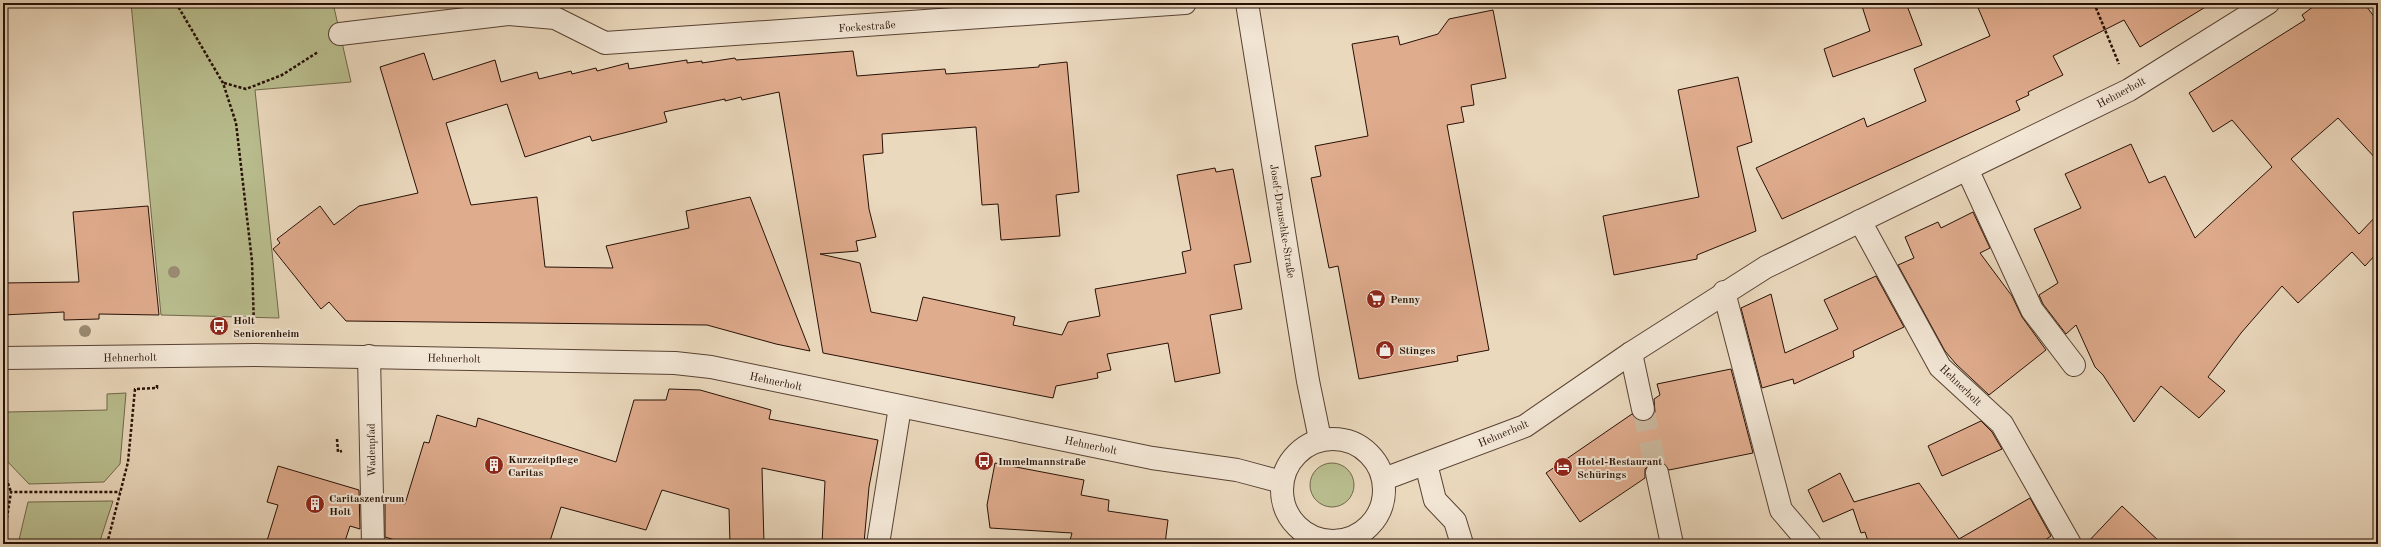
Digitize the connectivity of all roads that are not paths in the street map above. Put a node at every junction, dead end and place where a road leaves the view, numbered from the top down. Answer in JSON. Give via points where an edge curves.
{"nodes":[{"id":1,"x":1185,"y":3,"type":"edge"},
{"id":2,"x":1247,"y":3,"type":"edge"},
{"id":3,"x":2268,"y":3,"type":"edge"},
{"id":4,"x":340,"y":34,"type":"road end"},
{"id":5,"x":1967,"y":169,"type":"junction"},
{"id":6,"x":1860,"y":221,"type":"junction"},
{"id":7,"x":1724,"y":292,"type":"junction"},
{"id":8,"x":1631,"y":353,"type":"junction"},
{"id":9,"x":369,"y":356,"type":"junction"},
{"id":10,"x":3,"y":358,"type":"edge"},
{"id":11,"x":2074,"y":365,"type":"dead end"},
{"id":12,"x":900,"y":407,"type":"junction"},
{"id":13,"x":1643,"y":409,"type":"tunnel mouth"},
{"id":14,"x":1320,"y":440,"type":"junction"},
{"id":15,"x":1426,"y":464,"type":"junction"},
{"id":16,"x":1657,"y":473,"type":"tunnel mouth"},
{"id":17,"x":1384,"y":480,"type":"junction"},
{"id":18,"x":1282,"y":482,"type":"junction"},
{"id":19,"x":1326,"y":542,"type":"edge"},
{"id":20,"x":373,"y":544,"type":"edge"},
{"id":21,"x":878,"y":544,"type":"edge"},
{"id":22,"x":1462,"y":544,"type":"edge"},
{"id":23,"x":1672,"y":544,"type":"edge"},
{"id":24,"x":1810,"y":544,"type":"edge"},
{"id":25,"x":2070,"y":544,"type":"edge"}],
"edges":[{"from":1,"to":4,"type":"street","name":"Fockestraße","via":[[605,43],[555,18],[508,14]]},
{"from":2,"to":14,"type":"street","name":"Josef-Drauschke-Straße","via":[[1308,381]]},
{"from":3,"to":5,"type":"street","name":"Hehnerholt","via":[[2129,90]]},
{"from":5,"to":6,"type":"street","name":"Hehnerholt"},
{"from":5,"to":11,"type":"street","via":[[2032,310]]},
{"from":6,"to":7,"type":"street","name":"Hehnerholt","via":[[1766,267]]},
{"from":6,"to":25,"type":"street","name":"Hehnerholt","via":[[1940,367],[2002,424]]},
{"from":7,"to":8,"type":"street","name":"Hehnerholt"},
{"from":7,"to":24,"type":"street","via":[[1781,510]]},
{"from":8,"to":13,"type":"street"},
{"from":8,"to":15,"type":"street","name":"Hehnerholt","via":[[1525,426]]},
{"from":9,"to":10,"type":"street","name":"Hehnerholt","via":[[254,354]]},
{"from":9,"to":12,"type":"street","name":"Hehnerholt","via":[[675,363],[711,367]]},
{"from":9,"to":20,"type":"street","name":"Wadenpfad"},
{"from":12,"to":18,"type":"street","name":"Hehnerholt","via":[[1152,458],[1237,470]]},
{"from":12,"to":21,"type":"street"},
{"from":14,"to":17,"type":"street","via":[[1346,440],[1359,445],[1372,456]]},
{"from":14,"to":18,"type":"street","via":[[1303,448],[1289,463]]},
{"from":15,"to":17,"type":"street","name":"Hehnerholt"},
{"from":15,"to":22,"type":"street","via":[[1436,500],[1455,521]]},
{"from":16,"to":23,"type":"street"},
{"from":17,"to":19,"type":"street","via":[[1380,510],[1371,524],[1357,535]]},
{"from":18,"to":19,"type":"street","via":[[1282,497],[1291,520],[1300,530]]}]}
